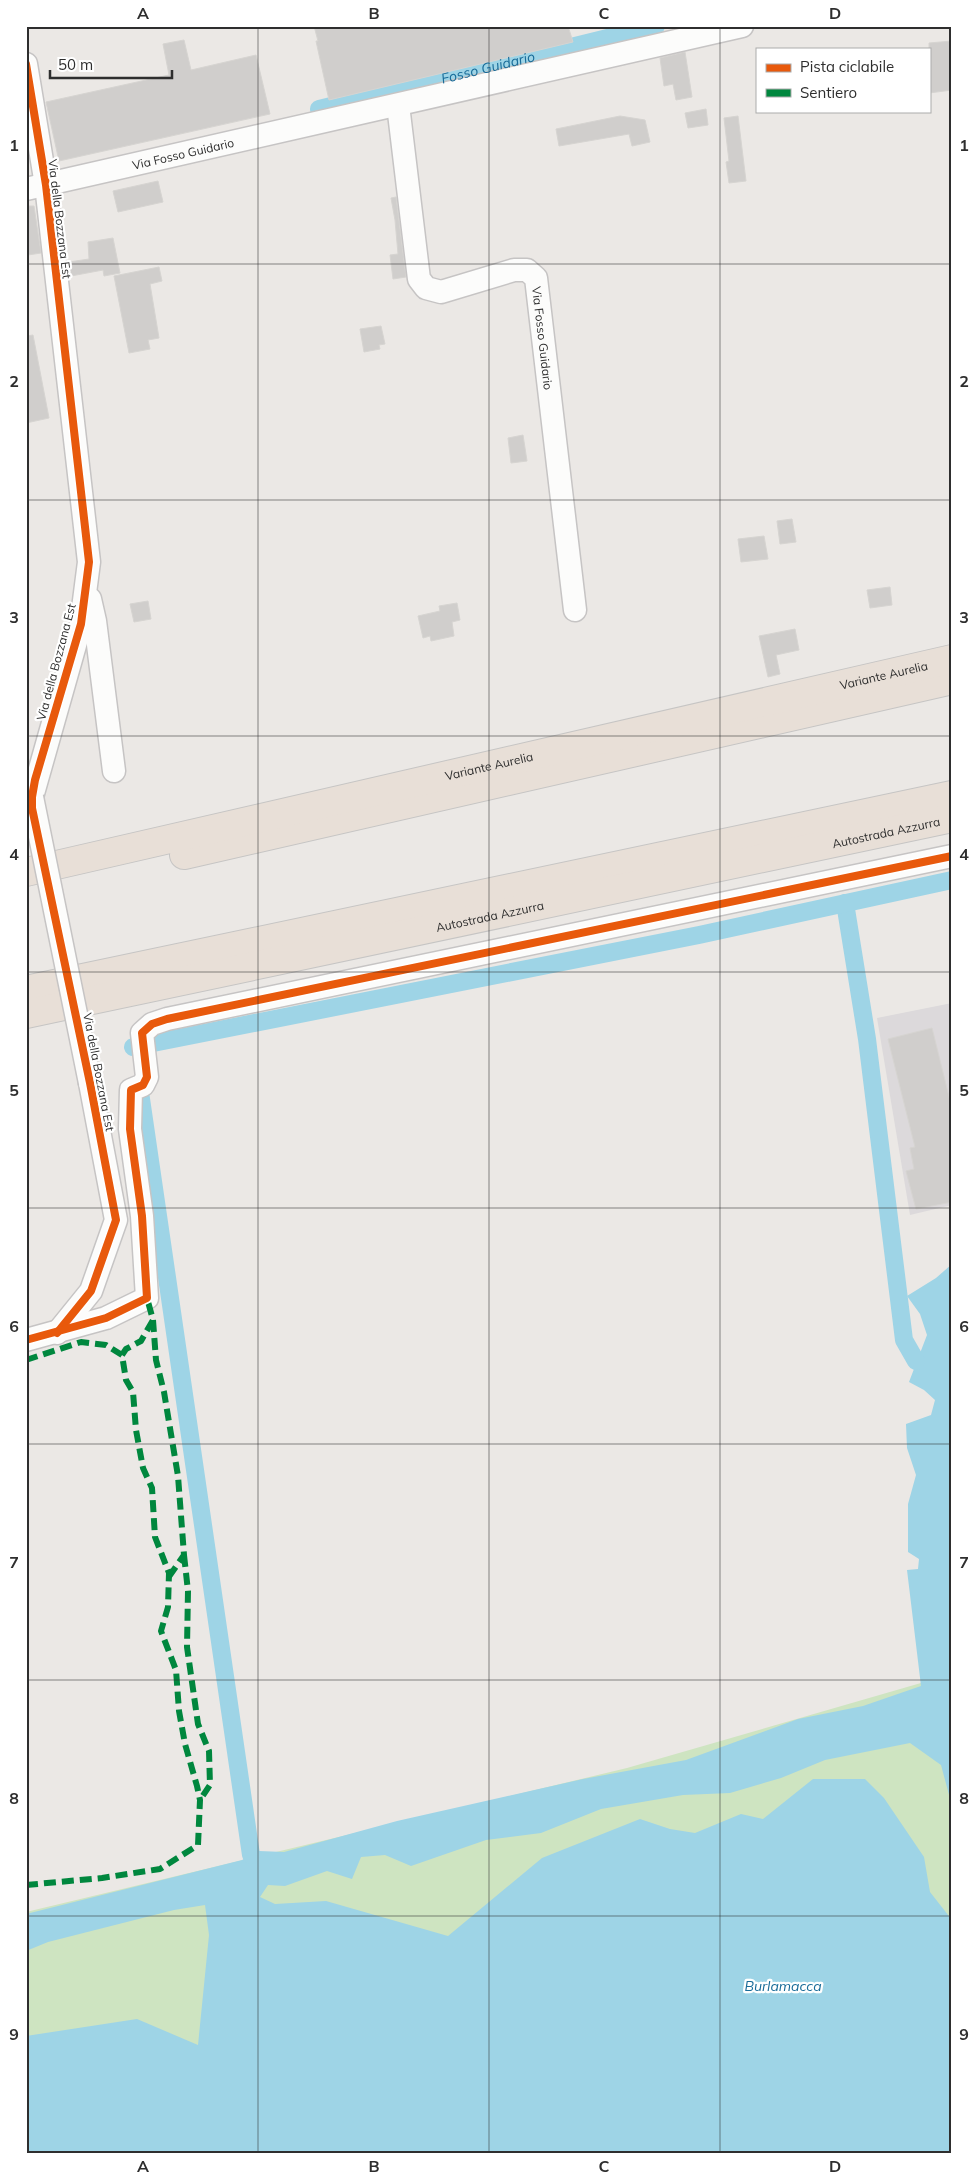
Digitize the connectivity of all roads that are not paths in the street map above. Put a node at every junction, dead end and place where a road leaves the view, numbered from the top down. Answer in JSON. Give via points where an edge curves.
{"nodes":[{"id":1,"x":742,"y":26,"type":"edge"},
{"id":2,"x":26,"y":64,"type":"edge"},
{"id":3,"x":398,"y":105,"type":"junction"},
{"id":4,"x":36,"y":187,"type":"edge"},
{"id":5,"x":87,"y":586,"type":"junction"},
{"id":6,"x":575,"y":610,"type":"dead end"},
{"id":7,"x":952,"y":659,"type":"edge"},
{"id":8,"x":952,"y":680,"type":"edge"},
{"id":9,"x":114,"y":771,"type":"dead end"},
{"id":10,"x":952,"y":794,"type":"edge"},
{"id":11,"x":952,"y":818,"type":"edge"},
{"id":12,"x":952,"y":856,"type":"edge"},
{"id":13,"x":26,"y":872,"type":"edge"},
{"id":14,"x":26,"y":891,"type":"edge"},
{"id":15,"x":26,"y":990,"type":"edge"},
{"id":16,"x":26,"y":1014,"type":"edge"},
{"id":17,"x":57,"y":1333,"type":"junction"},
{"id":18,"x":26,"y":1340,"type":"edge"}],
"edges":[{"from":1,"to":3,"type":"street","name":"Via Fosso Guidario"},
{"from":2,"to":4,"type":"street","name":"Via della Bozzana Est"},
{"from":3,"to":4,"type":"street","name":"Via Fosso Guidario"},
{"from":3,"to":6,"type":"street","name":"Via Fosso Guidario","via":[[419,279],[426,288],[441,292],[514,270],[527,270],[536,278]]},
{"from":4,"to":5,"type":"street","name":"Via della Bozzana Est","via":[[89,562]]},
{"from":5,"to":9,"type":"street","via":[[95,621]]},
{"from":5,"to":17,"type":"street","name":"Via della Bozzana Est","bridge":true,"via":[[81,624],[32,797],[116,1220],[92,1291]]},
{"from":7,"to":13,"type":"highway","name":"Variante Aurelia"},
{"from":8,"to":14,"type":"highway","name":"Variante Aurelia"},
{"from":10,"to":15,"type":"highway","name":"Autostrada Azzurra"},
{"from":11,"to":16,"type":"highway","name":"Autostrada Azzurra"},
{"from":12,"to":17,"type":"street","via":[[152,1024],[144,1042],[147,1077],[137,1087],[130,1129],[142,1216],[147,1298],[106,1318]]},
{"from":17,"to":18,"type":"street"}]}
